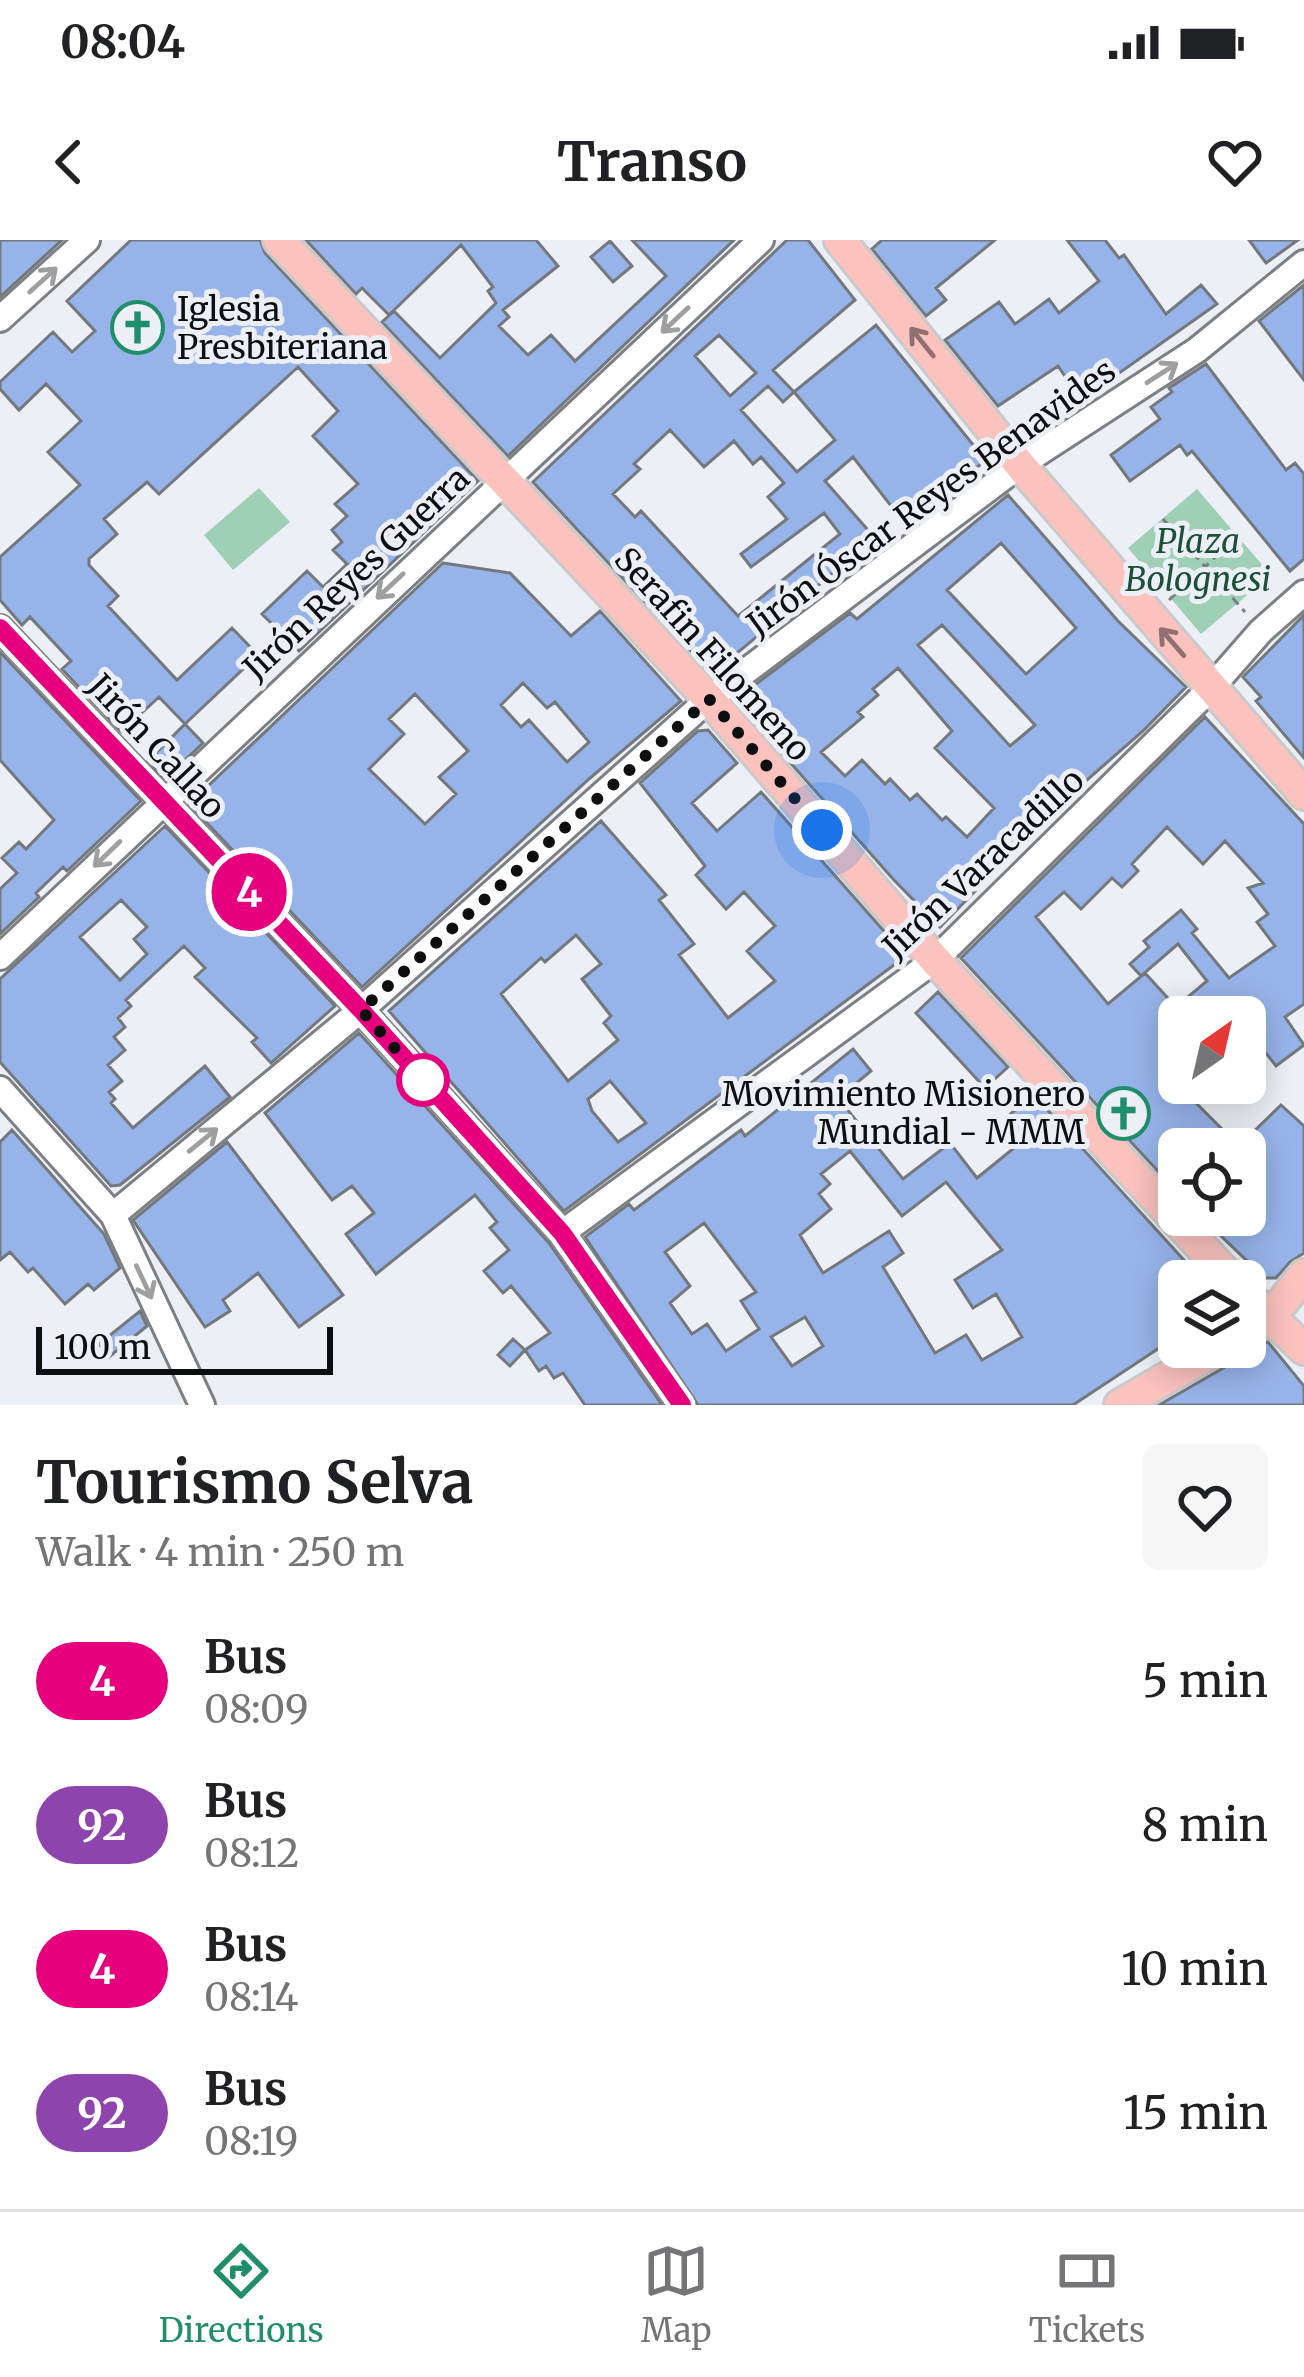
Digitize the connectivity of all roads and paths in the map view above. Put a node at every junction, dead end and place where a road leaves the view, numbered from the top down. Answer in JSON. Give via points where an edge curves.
{"nodes":[{"id":1,"x":87,"y":240,"type":"edge"},
{"id":2,"x":279,"y":240,"type":"edge"},
{"id":3,"x":760,"y":240,"type":"edge"},
{"id":4,"x":841,"y":240,"type":"edge"},
{"id":5,"x":1304,"y":263,"type":"edge"},
{"id":6,"x":0,"y":319,"type":"edge"},
{"id":7,"x":1020,"y":465,"type":"junction"},
{"id":8,"x":505,"y":479,"type":"junction"},
{"id":9,"x":1163,"y":519,"type":"dead end"},
{"id":10,"x":1238,"y":536,"type":"dead end"},
{"id":11,"x":1205,"y":567,"type":"junction"},
{"id":12,"x":1304,"y":592,"type":"edge"},
{"id":13,"x":1150,"y":617,"type":"junction"},
{"id":14,"x":0,"y":628,"type":"edge"},
{"id":15,"x":1261,"y":631,"type":"junction"},
{"id":16,"x":1212,"y":687,"type":"junction"},
{"id":17,"x":709,"y":699,"type":"junction"},
{"id":18,"x":1304,"y":794,"type":"edge"},
{"id":19,"x":163,"y":801,"type":"junction"},
{"id":20,"x":0,"y":957,"type":"edge"},
{"id":21,"x":935,"y":960,"type":"junction"},
{"id":22,"x":361,"y":1010,"type":"junction"},
{"id":23,"x":0,"y":1090,"type":"edge"},
{"id":24,"x":112,"y":1215,"type":"junction"},
{"id":25,"x":562,"y":1233,"type":"junction"},
{"id":26,"x":1214,"y":1260,"type":"edge"},
{"id":27,"x":1304,"y":1275,"type":"edge"},
{"id":28,"x":1266,"y":1316,"type":"edge"},
{"id":29,"x":1266,"y":1330,"type":"edge"},
{"id":30,"x":1304,"y":1349,"type":"edge"},
{"id":31,"x":1184,"y":1368,"type":"edge"},
{"id":32,"x":202,"y":1405,"type":"edge"},
{"id":33,"x":682,"y":1405,"type":"edge"},
{"id":34,"x":1120,"y":1405,"type":"edge"}],
"edges":[{"from":6,"to":1,"type":"street","one_way":true},
{"from":2,"to":8,"type":"main road","name":"Serafin Filomeno"},
{"from":3,"to":8,"type":"street","name":"Jirón Reyes Guerra","one_way":true},
{"from":7,"to":4,"type":"main road","one_way":true},
{"from":7,"to":5,"type":"street","name":"Jirón Óscar Reyes Benavides","one_way":true,"via":[[1197,350]]},
{"from":7,"to":13,"type":"main road"},
{"from":7,"to":17,"type":"street","name":"Jirón Óscar Reyes Benavides"},
{"from":8,"to":17,"type":"main road","name":"Serafin Filomeno"},
{"from":8,"to":19,"type":"street","name":"Jirón Reyes Guerra","one_way":true},
{"from":9,"to":11,"type":"path"},
{"from":10,"to":11,"type":"path"},
{"from":11,"to":13,"type":"path"},
{"from":11,"to":15,"type":"path"},
{"from":12,"to":15,"type":"street","name":"Jirón Varacadillo"},
{"from":16,"to":13,"type":"main road","one_way":true},
{"from":14,"to":19,"type":"street","name":"Jirón Callao"},
{"from":15,"to":16,"type":"street","name":"Jirón Varacadillo"},
{"from":16,"to":18,"type":"main road"},
{"from":16,"to":21,"type":"street","name":"Jirón Varacadillo"},
{"from":17,"to":21,"type":"main road","name":"Serafin Filomeno"},
{"from":17,"to":22,"type":"street","name":"Jirón Óscar Reyes Benavides"},
{"from":19,"to":20,"type":"street","name":"Jirón Reyes Guerra","one_way":true},
{"from":19,"to":22,"type":"street","name":"Jirón Callao"},
{"from":21,"to":25,"type":"street","name":"Jirón Varacadillo"},
{"from":21,"to":26,"type":"main road","name":"Serafin Filomeno"},
{"from":24,"to":22,"type":"street","name":"Jirón Óscar Reyes Benavides","one_way":true},
{"from":22,"to":25,"type":"street","name":"Jirón Callao"},
{"from":23,"to":24,"type":"street"},
{"from":24,"to":32,"type":"street","one_way":true},
{"from":25,"to":33,"type":"street","name":"Jirón Callao"},
{"from":27,"to":28,"type":"main road"},
{"from":29,"to":30,"type":"main road"},
{"from":31,"to":34,"type":"main road"}]}
